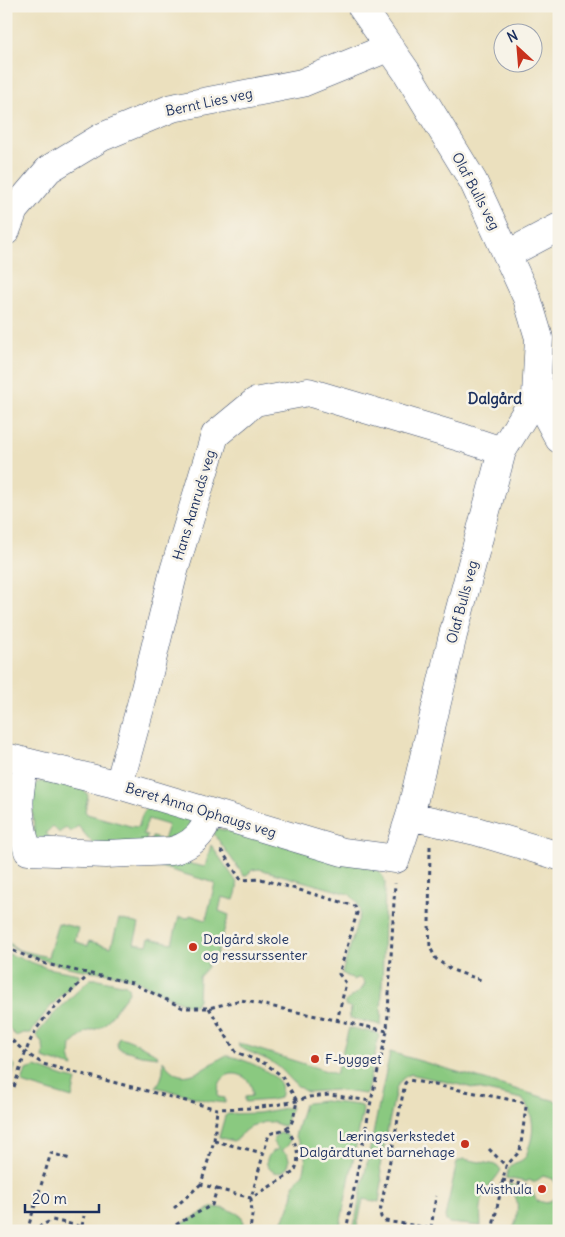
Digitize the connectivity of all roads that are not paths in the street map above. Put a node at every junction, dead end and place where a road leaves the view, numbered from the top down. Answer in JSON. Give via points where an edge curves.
{"nodes":[{"id":1,"x":361,"y":6,"type":"edge"},
{"id":2,"x":390,"y":48,"type":"junction"},
{"id":3,"x":559,"y":226,"type":"edge"},
{"id":4,"x":6,"y":231,"type":"edge"},
{"id":5,"x":508,"y":254,"type":"junction"},
{"id":6,"x":547,"y":395,"type":"edge"},
{"id":7,"x":559,"y":439,"type":"edge"},
{"id":8,"x":502,"y":451,"type":"junction"},
{"id":9,"x":16,"y":759,"type":"edge"},
{"id":10,"x":119,"y":785,"type":"junction"},
{"id":11,"x":417,"y":817,"type":"junction"},
{"id":12,"x":206,"y":820,"type":"junction"},
{"id":13,"x":559,"y":856,"type":"edge"},
{"id":14,"x":396,"y":859,"type":"joint"}],
"edges":[{"from":1,"to":2,"type":"street","name":"Olaf Bulls veg"},
{"from":2,"to":4,"type":"street","name":"Bernt Lies veg","via":[[302,83],[172,108],[102,137],[49,169],[14,210]]},
{"from":2,"to":5,"type":"street","name":"Olaf Bulls veg","via":[[473,181]]},
{"from":3,"to":5,"type":"street"},
{"from":5,"to":6,"type":"street","name":"Olaf Bulls veg","via":[[527,298],[539,338]]},
{"from":6,"to":7,"type":"street"},
{"from":6,"to":8,"type":"street","name":"Olaf Bulls veg"},
{"from":8,"to":10,"type":"street","name":"Hans Aanruds veg","via":[[308,392],[255,402],[215,435],[174,572]]},
{"from":8,"to":11,"type":"street","name":"Olaf Bulls veg","via":[[453,635]]},
{"from":9,"to":10,"type":"street","name":"Beret Anna Ophaugs veg"},
{"from":9,"to":12,"type":"street","via":[[21,826],[28,851],[106,854],[172,851],[193,841]]},
{"from":10,"to":12,"type":"street","name":"Beret Anna Ophaugs veg"},
{"from":11,"to":13,"type":"street"},
{"from":11,"to":14,"type":"street","name":"Olaf Bulls veg"},
{"from":12,"to":14,"type":"street","name":"Beret Anna Ophaugs veg","via":[[342,852]]}]}
